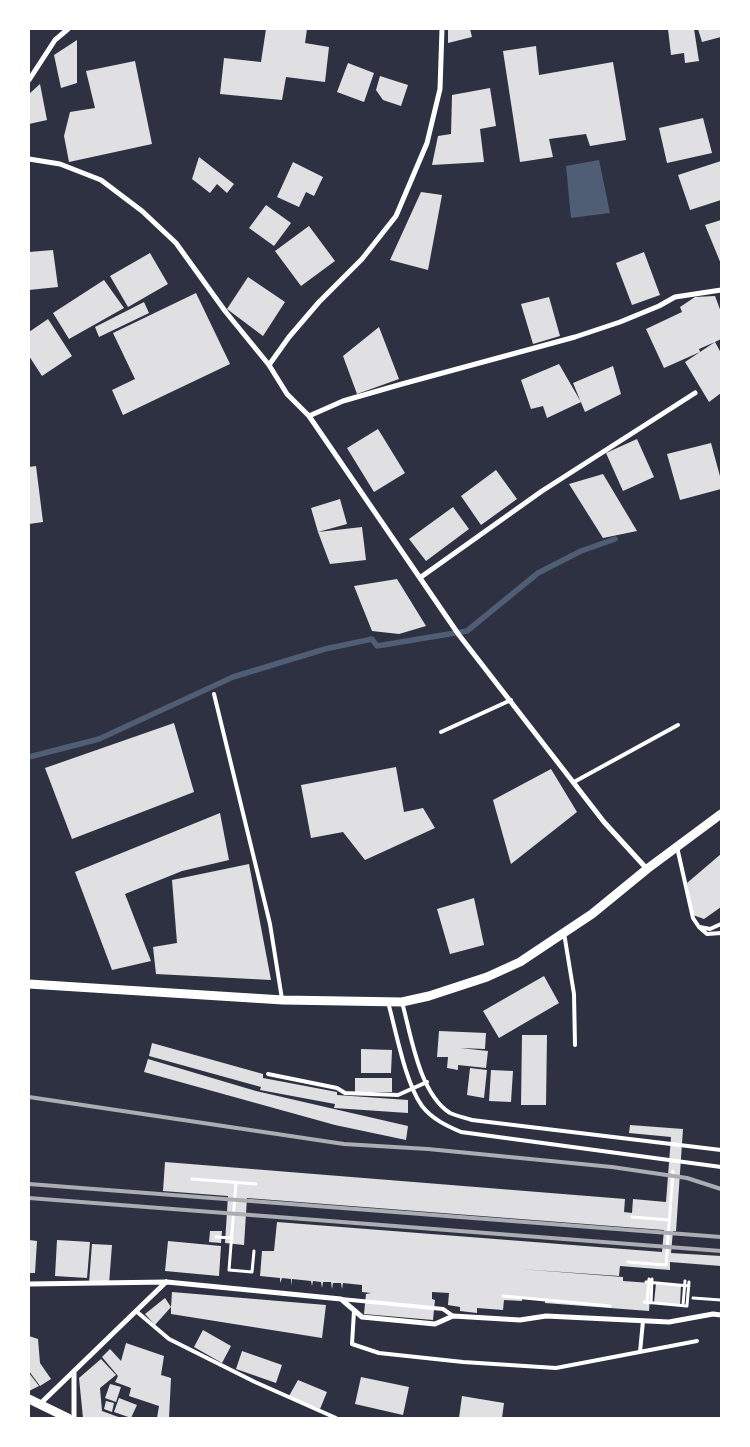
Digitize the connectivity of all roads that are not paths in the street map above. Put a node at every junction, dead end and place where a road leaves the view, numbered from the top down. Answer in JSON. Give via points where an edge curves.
{"nodes":[{"id":1,"x":68,"y":29,"type":"edge"},
{"id":2,"x":442,"y":29,"type":"edge"},
{"id":3,"x":29,"y":80,"type":"edge"},
{"id":4,"x":29,"y":159,"type":"edge"},
{"id":5,"x":721,"y":290,"type":"edge"},
{"id":6,"x":269,"y":365,"type":"junction"},
{"id":7,"x":695,"y":393,"type":"dead end"},
{"id":8,"x":309,"y":416,"type":"junction"},
{"id":9,"x":421,"y":577,"type":"junction"},
{"id":10,"x":214,"y":694,"type":"dead end"},
{"id":11,"x":511,"y":700,"type":"junction"},
{"id":12,"x":678,"y":725,"type":"dead end"},
{"id":13,"x":441,"y":732,"type":"dead end"},
{"id":14,"x":574,"y":782,"type":"junction"},
{"id":15,"x":721,"y":814,"type":"edge"},
{"id":16,"x":677,"y":848,"type":"junction"},
{"id":17,"x":647,"y":869,"type":"junction"},
{"id":18,"x":721,"y":924,"type":"edge"},
{"id":19,"x":699,"y":927,"type":"junction"},
{"id":20,"x":564,"y":932,"type":"junction"},
{"id":21,"x":721,"y":933,"type":"edge"},
{"id":22,"x":29,"y":984,"type":"edge"},
{"id":23,"x":283,"y":1000,"type":"junction"},
{"id":24,"x":388,"y":1002,"type":"junction"},
{"id":25,"x":402,"y":1002,"type":"junction"},
{"id":26,"x":575,"y":1045,"type":"dead end"},
{"id":27,"x":268,"y":1074,"type":"dead end"},
{"id":28,"x":427,"y":1082,"type":"junction"},
{"id":29,"x":414,"y":1088,"type":"junction"},
{"id":30,"x":721,"y":1150,"type":"edge"},
{"id":31,"x":721,"y":1167,"type":"edge"},
{"id":32,"x":167,"y":1282,"type":"junction"},
{"id":33,"x":29,"y":1284,"type":"edge"},
{"id":34,"x":341,"y":1299,"type":"junction"},
{"id":35,"x":354,"y":1311,"type":"junction"},
{"id":36,"x":136,"y":1312,"type":"junction"},
{"id":37,"x":721,"y":1314,"type":"edge"},
{"id":38,"x":453,"y":1316,"type":"junction"},
{"id":39,"x":643,"y":1321,"type":"junction"},
{"id":40,"x":696,"y":1341,"type":"dead end"},
{"id":41,"x":640,"y":1352,"type":"junction"},
{"id":42,"x":74,"y":1371,"type":"junction"},
{"id":43,"x":29,"y":1399,"type":"edge"},
{"id":44,"x":41,"y":1403,"type":"junction"},
{"id":45,"x":68,"y":1418,"type":"edge"},
{"id":46,"x":74,"y":1418,"type":"edge"},
{"id":47,"x":336,"y":1418,"type":"edge"}],
"edges":[{"from":1,"to":3,"type":"street","via":[[55,40]]},
{"from":2,"to":6,"type":"street","via":[[440,88],[430,134],[396,216],[362,259],[307,316]]},
{"from":4,"to":6,"type":"street","via":[[60,164],[101,180],[142,210],[176,243],[224,311]]},
{"from":5,"to":8,"type":"street","via":[[675,297],[620,322],[568,340],[402,384]]},
{"from":6,"to":8,"type":"street","via":[[287,394]]},
{"from":7,"to":9,"type":"street","via":[[542,490]]},
{"from":8,"to":9,"type":"street"},
{"from":9,"to":11,"type":"street","via":[[459,635]]},
{"from":10,"to":23,"type":"lane","via":[[270,924]]},
{"from":11,"to":13,"type":"lane"},
{"from":11,"to":14,"type":"street"},
{"from":12,"to":14,"type":"lane"},
{"from":14,"to":17,"type":"street","via":[[604,822]]},
{"from":15,"to":16,"type":"street"},
{"from":16,"to":17,"type":"street"},
{"from":16,"to":19,"type":"lane","via":[[693,918]]},
{"from":17,"to":20,"type":"street","via":[[592,914]]},
{"from":18,"to":19,"type":"lane","via":[[710,929]]},
{"from":19,"to":21,"type":"lane","via":[[707,934]]},
{"from":20,"to":25,"type":"street","via":[[520,962],[487,977]]},
{"from":20,"to":26,"type":"lane","via":[[574,994]]},
{"from":22,"to":23,"type":"street"},
{"from":23,"to":24,"type":"street"},
{"from":24,"to":25,"type":"street"},
{"from":24,"to":29,"type":"lane"},
{"from":25,"to":28,"type":"lane"},
{"from":27,"to":29,"type":"lane","via":[[337,1088],[345,1093],[398,1095]]},
{"from":28,"to":29,"type":"lane"},
{"from":28,"to":30,"type":"lane","via":[[433,1097],[451,1113],[472,1120]]},
{"from":29,"to":31,"type":"lane","via":[[422,1106],[441,1123],[461,1132]]},
{"from":32,"to":33,"type":"street"},
{"from":32,"to":34,"type":"street"},
{"from":32,"to":36,"type":"street"},
{"from":34,"to":35,"type":"street"},
{"from":34,"to":38,"type":"lane","via":[[443,1309]]},
{"from":35,"to":38,"type":"street","via":[[362,1317],[435,1324]]},
{"from":35,"to":41,"type":"lane","via":[[352,1344],[379,1353],[556,1368]]},
{"from":36,"to":42,"type":"street"},
{"from":36,"to":47,"type":"lane","via":[[169,1339]]},
{"from":37,"to":39,"type":"street","via":[[669,1322]]},
{"from":38,"to":39,"type":"street"},
{"from":39,"to":41,"type":"lane"},
{"from":40,"to":41,"type":"lane"},
{"from":42,"to":44,"type":"street"},
{"from":42,"to":46,"type":"street"},
{"from":43,"to":44,"type":"street"},
{"from":44,"to":45,"type":"street"}]}
